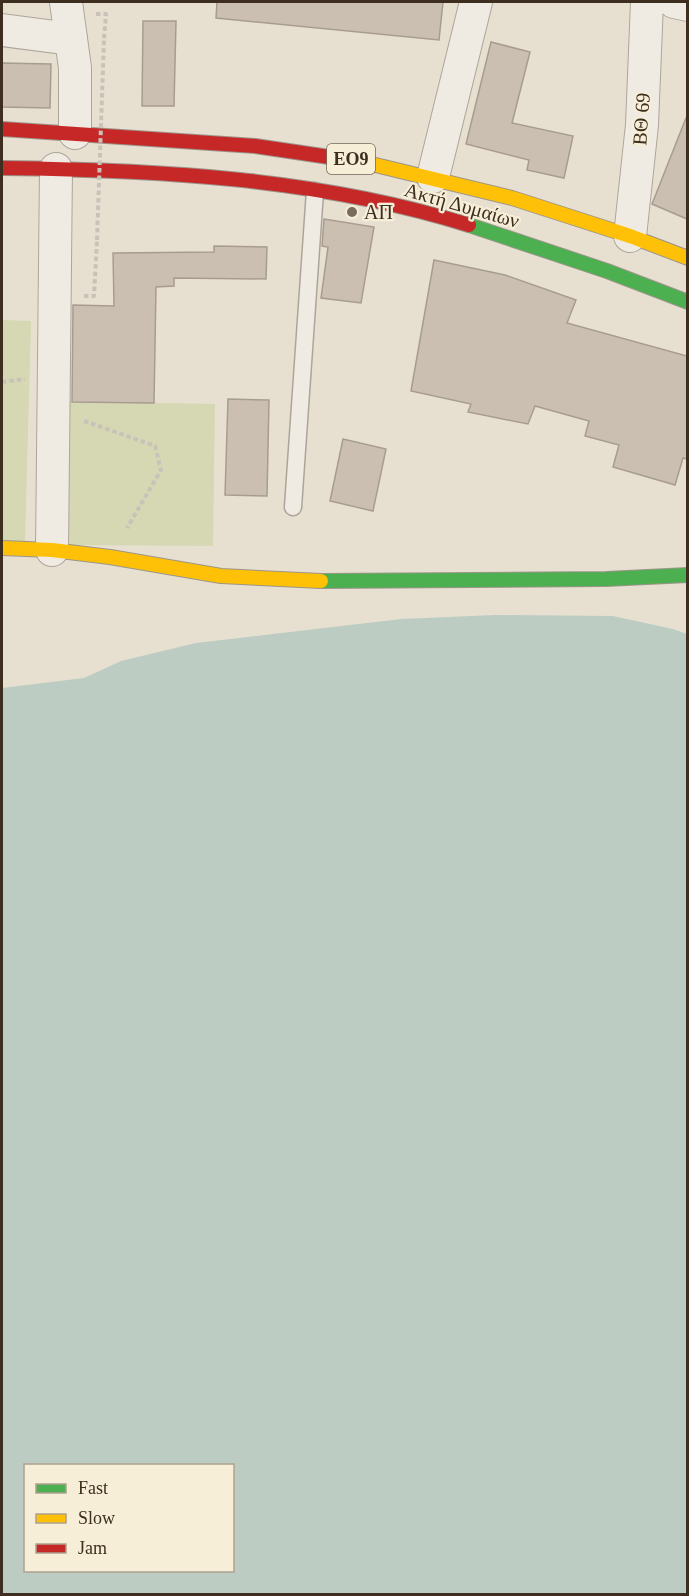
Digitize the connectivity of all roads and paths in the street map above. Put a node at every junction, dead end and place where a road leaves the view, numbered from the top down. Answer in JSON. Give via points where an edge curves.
{"nodes":[{"id":1,"x":66,"y":2,"type":"edge"},
{"id":2,"x":476,"y":2,"type":"edge"},
{"id":3,"x":647,"y":2,"type":"edge"},
{"id":4,"x":674,"y":2,"type":"edge"},
{"id":5,"x":687,"y":5,"type":"edge"},
{"id":6,"x":2,"y":30,"type":"edge"},
{"id":7,"x":71,"y":39,"type":"junction"},
{"id":8,"x":104,"y":39,"type":"dead end"},
{"id":9,"x":2,"y":129,"type":"edge"},
{"id":10,"x":75,"y":133,"type":"junction"},
{"id":11,"x":2,"y":168,"type":"edge"},
{"id":12,"x":56,"y":169,"type":"junction"},
{"id":13,"x":433,"y":177,"type":"junction"},
{"id":14,"x":315,"y":191,"type":"junction"},
{"id":15,"x":630,"y":236,"type":"junction"},
{"id":16,"x":96,"y":240,"type":"dead end"},
{"id":17,"x":687,"y":258,"type":"edge"},
{"id":18,"x":687,"y":302,"type":"edge"},
{"id":19,"x":29,"y":379,"type":"dead end"},
{"id":20,"x":2,"y":381,"type":"edge"},
{"id":21,"x":53,"y":408,"type":"junction"},
{"id":22,"x":293,"y":507,"type":"dead end"},
{"id":23,"x":2,"y":548,"type":"edge"},
{"id":24,"x":52,"y":550,"type":"junction"},
{"id":25,"x":110,"y":556,"type":"junction"},
{"id":26,"x":687,"y":575,"type":"edge"}],
"edges":[{"from":1,"to":7,"type":"street"},
{"from":2,"to":13,"type":"street"},
{"from":3,"to":15,"type":"street","name":"ΒΘ 69","via":[[642,125]]},
{"from":4,"to":5,"type":"street"},
{"from":6,"to":7,"type":"street"},
{"from":7,"to":10,"type":"street"},
{"from":8,"to":16,"type":"path","bridge":true},
{"from":9,"to":10,"type":"main road","name":"Ακτή Δυμαίων","number":"ΕΟ9"},
{"from":10,"to":13,"type":"main road","name":"Ακτή Δυμαίων","number":"ΕΟ9","via":[[313,153]]},
{"from":11,"to":12,"type":"main road","name":"Ακτή Δυμαίων","number":"ΕΟ9"},
{"from":12,"to":14,"type":"main road","name":"Ακτή Δυμαίων","number":"ΕΟ9","via":[[201,177]]},
{"from":12,"to":21,"type":"street"},
{"from":13,"to":15,"type":"main road","name":"Ακτή Δυμαίων","number":"ΕΟ9"},
{"from":14,"to":18,"type":"main road","name":"Ακτή Δυμαίων","number":"ΕΟ9","via":[[449,218]]},
{"from":14,"to":22,"type":"lane"},
{"from":15,"to":17,"type":"main road","name":"Ακτή Δυμαίων","number":"ΕΟ9"},
{"from":19,"to":20,"type":"path"},
{"from":21,"to":24,"type":"street"},
{"from":21,"to":25,"type":"path","via":[[155,446],[161,470]]},
{"from":23,"to":24,"type":"main road"},
{"from":24,"to":25,"type":"main road"},
{"from":25,"to":26,"type":"main road","via":[[221,576],[305,581]]}]}
